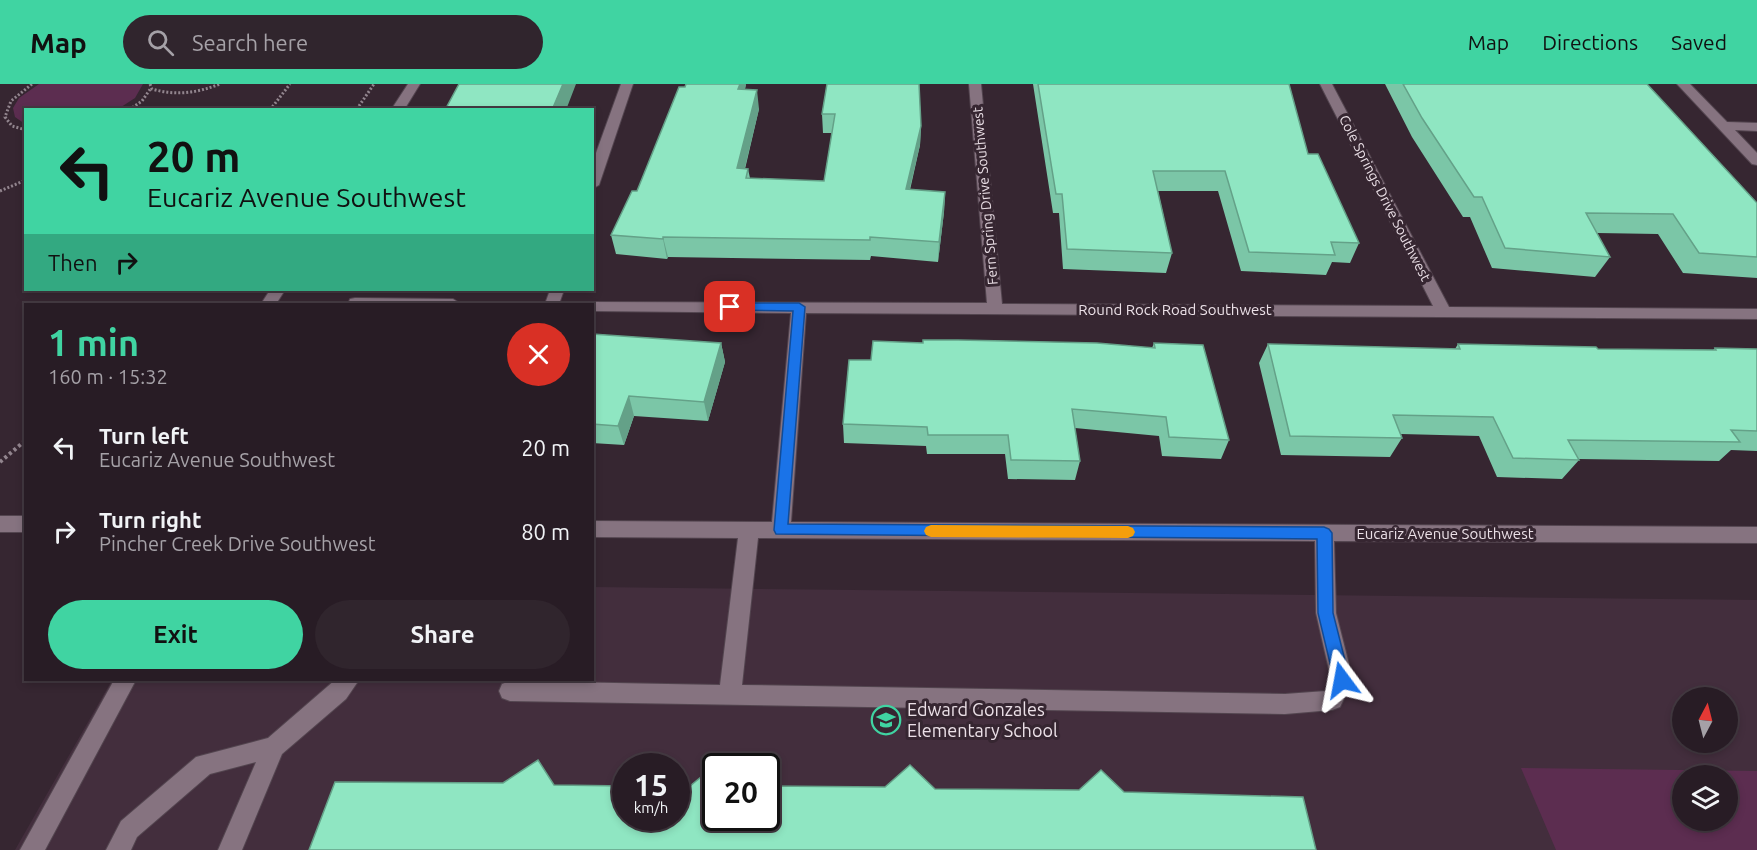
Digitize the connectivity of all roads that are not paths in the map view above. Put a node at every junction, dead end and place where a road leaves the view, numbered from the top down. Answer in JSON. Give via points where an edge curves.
{"nodes":[{"id":1,"x":414,"y":84,"type":"edge"},
{"id":2,"x":627,"y":84,"type":"edge"},
{"id":3,"x":975,"y":84,"type":"edge"},
{"id":4,"x":1326,"y":84,"type":"edge"},
{"id":5,"x":1683,"y":84,"type":"edge"},
{"id":6,"x":398,"y":108,"type":"edge"},
{"id":7,"x":1723,"y":126,"type":"junction"},
{"id":8,"x":1757,"y":127,"type":"edge"},
{"id":9,"x":1757,"y":161,"type":"edge"},
{"id":10,"x":594,"y":178,"type":"edge"},
{"id":11,"x":277,"y":291,"type":"edge"},
{"id":12,"x":268,"y":303,"type":"edge"},
{"id":13,"x":594,"y":306,"type":"edge"},
{"id":14,"x":799,"y":307,"type":"junction"},
{"id":15,"x":995,"y":308,"type":"junction"},
{"id":16,"x":1444,"y":312,"type":"junction"},
{"id":17,"x":1757,"y":314,"type":"edge"},
{"id":18,"x":0,"y":524,"type":"edge"},
{"id":19,"x":24,"y":524,"type":"edge"},
{"id":20,"x":594,"y":529,"type":"edge"},
{"id":21,"x":749,"y":529,"type":"junction"},
{"id":22,"x":781,"y":530,"type":"junction"},
{"id":23,"x":1324,"y":533,"type":"junction"},
{"id":24,"x":1757,"y":536,"type":"edge"},
{"id":25,"x":124,"y":681,"type":"edge"},
{"id":26,"x":347,"y":681,"type":"edge"},
{"id":27,"x":510,"y":691,"type":"dead end"},
{"id":28,"x":730,"y":694,"type":"junction"},
{"id":29,"x":274,"y":747,"type":"junction"},
{"id":30,"x":32,"y":850,"type":"edge"},
{"id":31,"x":118,"y":850,"type":"edge"},
{"id":32,"x":230,"y":850,"type":"edge"}],
"edges":[{"from":1,"to":6,"type":"street"},
{"from":2,"to":10,"type":"street"},
{"from":3,"to":15,"type":"street","name":"Fern Spring Drive Southwest"},
{"from":4,"to":16,"type":"street","name":"Cole Springs Drive Southwest"},
{"from":5,"to":7,"type":"street"},
{"from":7,"to":8,"type":"street"},
{"from":7,"to":9,"type":"street"},
{"from":11,"to":12,"type":"street"},
{"from":13,"to":14,"type":"street","name":"Round Rock Road Southwest"},
{"from":14,"to":15,"type":"street","name":"Round Rock Road Southwest"},
{"from":14,"to":22,"type":"street"},
{"from":15,"to":16,"type":"street","name":"Round Rock Road Southwest"},
{"from":16,"to":17,"type":"street","name":"Round Rock Road Southwest"},
{"from":18,"to":19,"type":"street"},
{"from":20,"to":21,"type":"street","name":"Eucariz Avenue Southwest"},
{"from":21,"to":22,"type":"street","name":"Eucariz Avenue Southwest"},
{"from":21,"to":28,"type":"street"},
{"from":22,"to":23,"type":"street","name":"Eucariz Avenue Southwest"},
{"from":23,"to":24,"type":"street","name":"Eucariz Avenue Southwest"},
{"from":23,"to":28,"type":"street","via":[[1326,613],[1342,680],[1332,700],[1285,704]]},
{"from":25,"to":30,"type":"street"},
{"from":26,"to":29,"type":"street"},
{"from":27,"to":28,"type":"street"},
{"from":29,"to":31,"type":"street","via":[[204,765],[129,830]]},
{"from":29,"to":32,"type":"street"}]}
